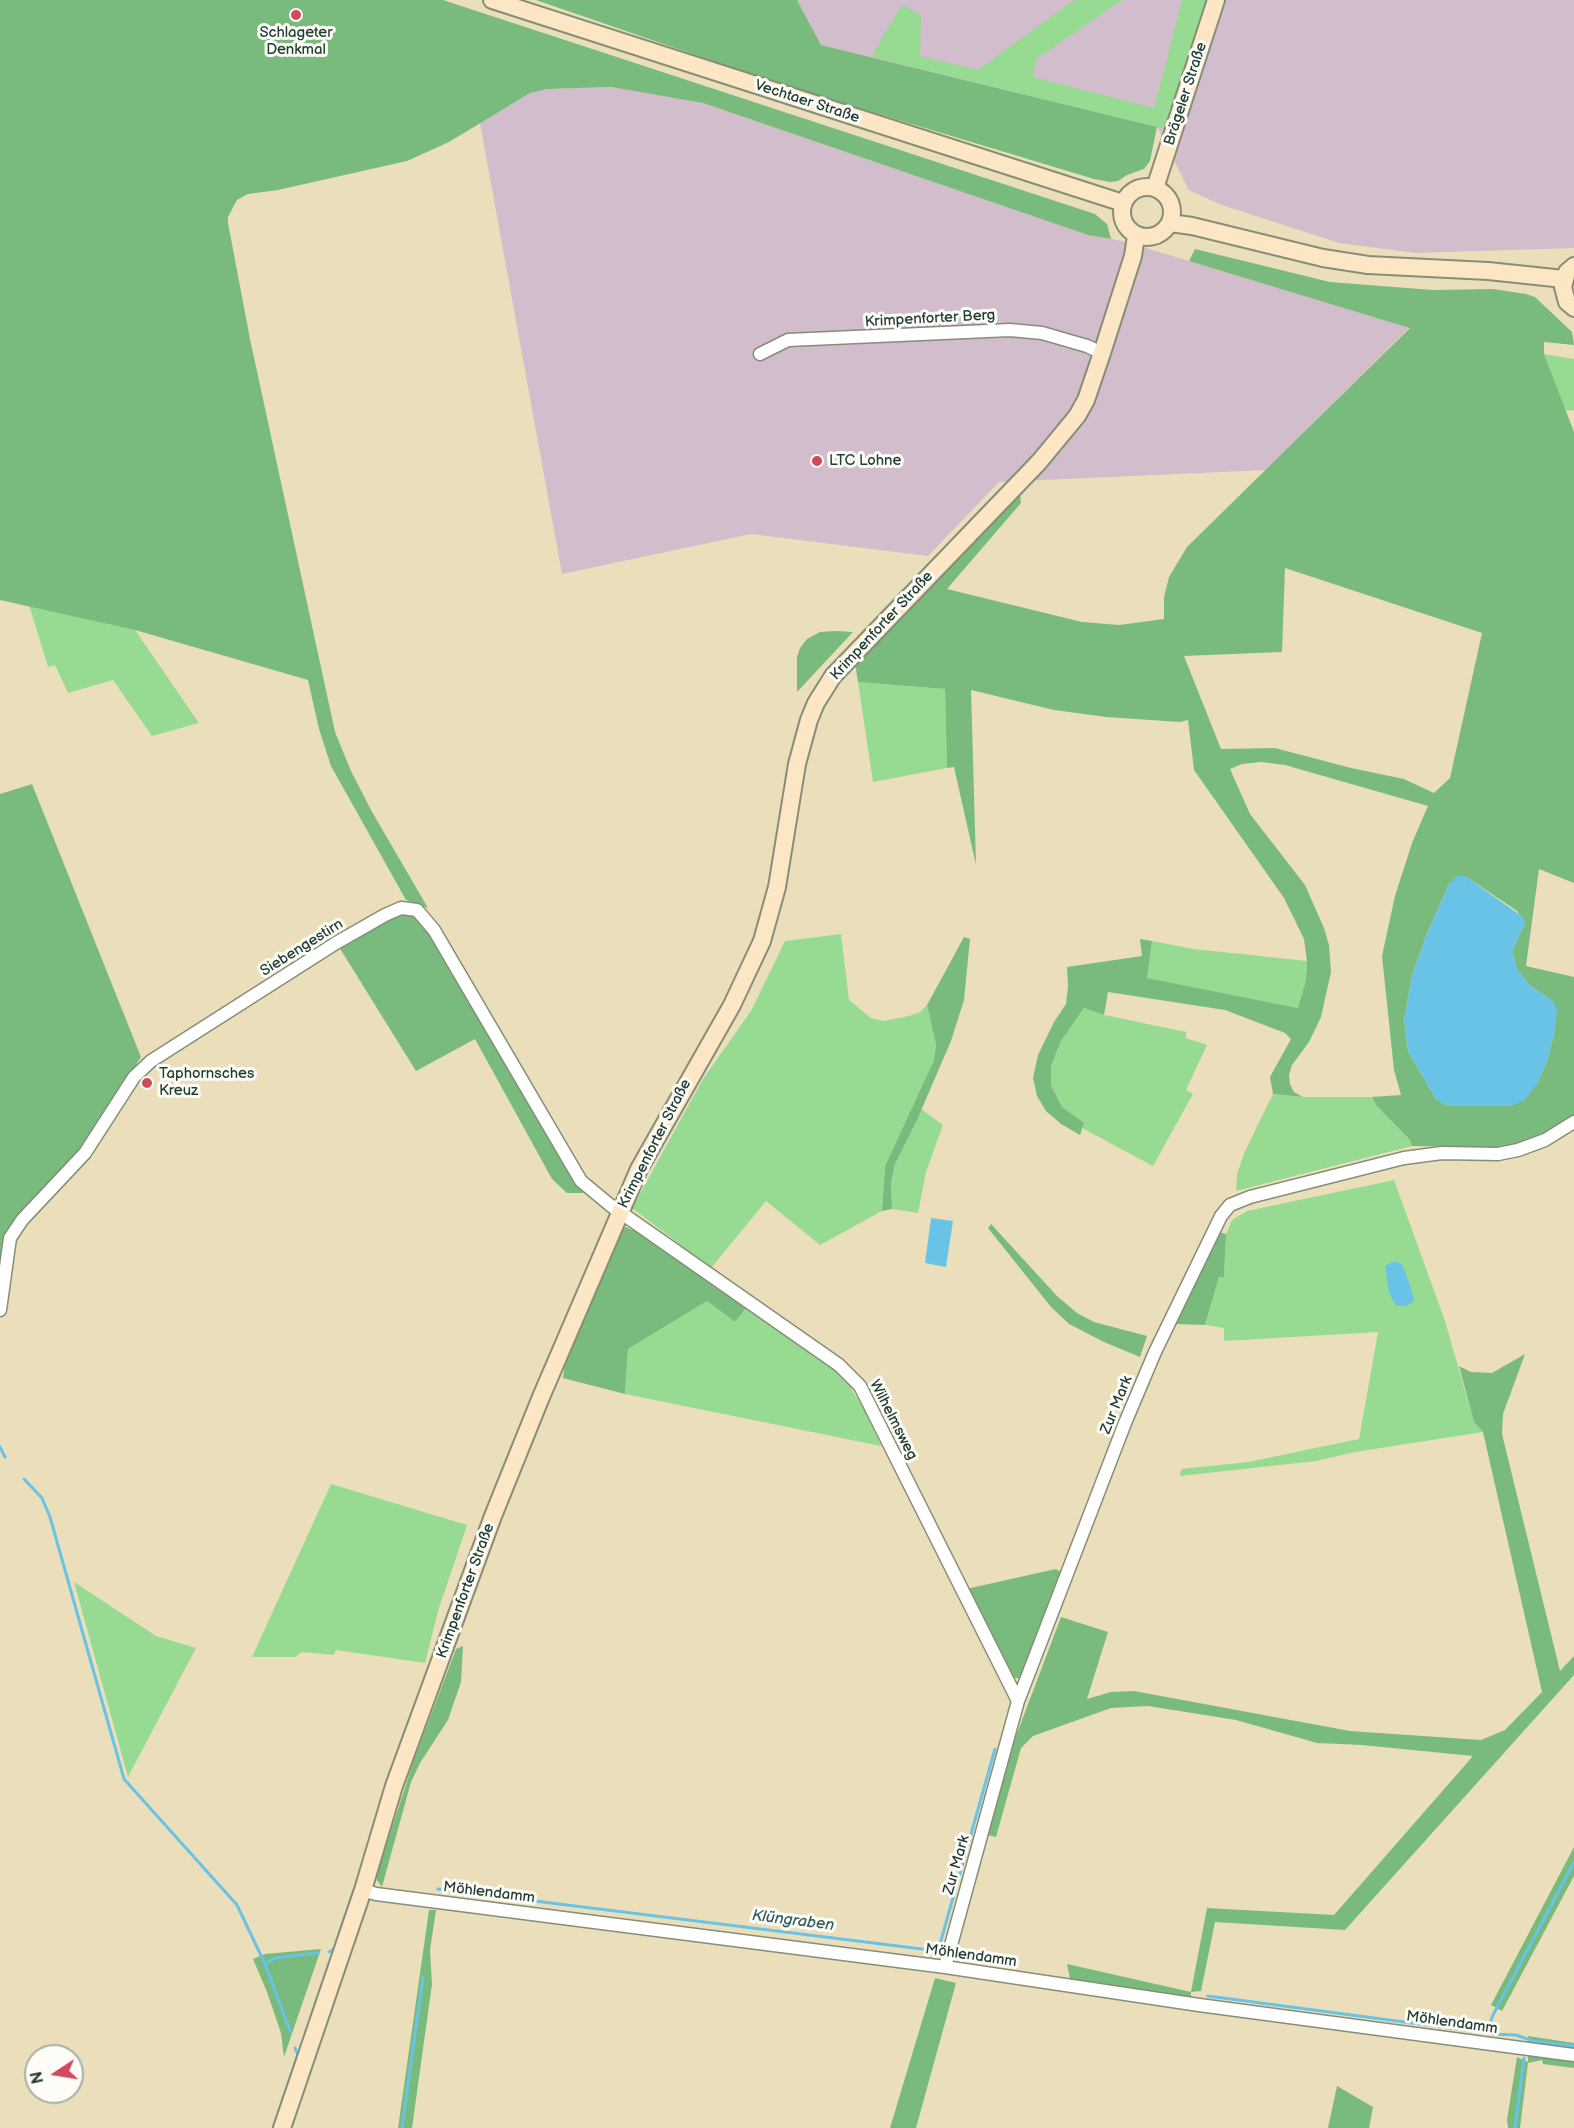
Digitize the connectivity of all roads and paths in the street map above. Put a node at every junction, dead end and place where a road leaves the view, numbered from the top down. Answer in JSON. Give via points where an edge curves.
{"nodes":[{"id":1,"x":492,"y":0,"type":"edge"},
{"id":2,"x":1216,"y":0,"type":"edge"},
{"id":3,"x":1155,"y":188,"type":"junction"},
{"id":4,"x":1123,"y":203,"type":"junction"},
{"id":5,"x":1170,"y":223,"type":"junction"},
{"id":6,"x":1136,"y":236,"type":"junction"},
{"id":7,"x":1569,"y":272,"type":"edge"},
{"id":8,"x":1574,"y":308,"type":"edge"},
{"id":9,"x":1102,"y":353,"type":"junction"},
{"id":10,"x":760,"y":354,"type":"dead end"},
{"id":11,"x":1574,"y":1122,"type":"edge"},
{"id":12,"x":620,"y":1211,"type":"junction"},
{"id":13,"x":0,"y":1310,"type":"edge"},
{"id":14,"x":1018,"y":1701,"type":"junction"},
{"id":15,"x":363,"y":1890,"type":"junction"},
{"id":16,"x":945,"y":1967,"type":"junction"},
{"id":17,"x":1574,"y":2055,"type":"edge"},
{"id":18,"x":282,"y":2128,"type":"edge"}],
"edges":[{"from":1,"to":4,"type":"street","name":"Vechtaer Straße"},
{"from":2,"to":3,"type":"street","name":"Brägeler Straße"},
{"from":3,"to":4,"type":"street","via":[[1135,190]]},
{"from":3,"to":5,"type":"street","via":[[1170,202]]},
{"from":4,"to":6,"type":"street","via":[[1123,221]]},
{"from":5,"to":6,"type":"street","via":[[1156,236]]},
{"from":5,"to":7,"type":"street","via":[[1368,265],[1544,275]]},
{"from":6,"to":9,"type":"street","name":"Krimpenforter Straße"},
{"from":7,"to":8,"type":"street","via":[[1564,295]]},
{"from":9,"to":10,"type":"street","name":"Krimpenforter Berg","via":[[1042,333],[1010,330],[789,340]]},
{"from":9,"to":12,"type":"street","name":"Krimpenforter Straße","via":[[1086,400],[1064,434],[833,676],[816,703],[797,764],[777,887],[762,941],[732,1005],[639,1169]]},
{"from":11,"to":14,"type":"street","name":"Zur Mark","via":[[1545,1140],[1518,1150],[1404,1158],[1230,1205],[1221,1216],[1155,1352]]},
{"from":12,"to":13,"type":"street","name":"Siebengestirn","via":[[581,1181],[427,921],[417,910],[401,908],[336,944],[151,1061],[134,1077],[85,1153],[10,1238]]},
{"from":12,"to":14,"type":"street","name":"Wilhelmsweg","via":[[839,1365],[860,1386]]},
{"from":12,"to":15,"type":"street","name":"Krimpenforter Straße","via":[[493,1516],[394,1786]]},
{"from":14,"to":16,"type":"street","name":"Zur Mark"},
{"from":15,"to":16,"type":"street","name":"Möhlendamm"},
{"from":15,"to":18,"type":"street","name":"Krimpenforter Straße"},
{"from":16,"to":17,"type":"street","name":"Möhlendamm"}]}
